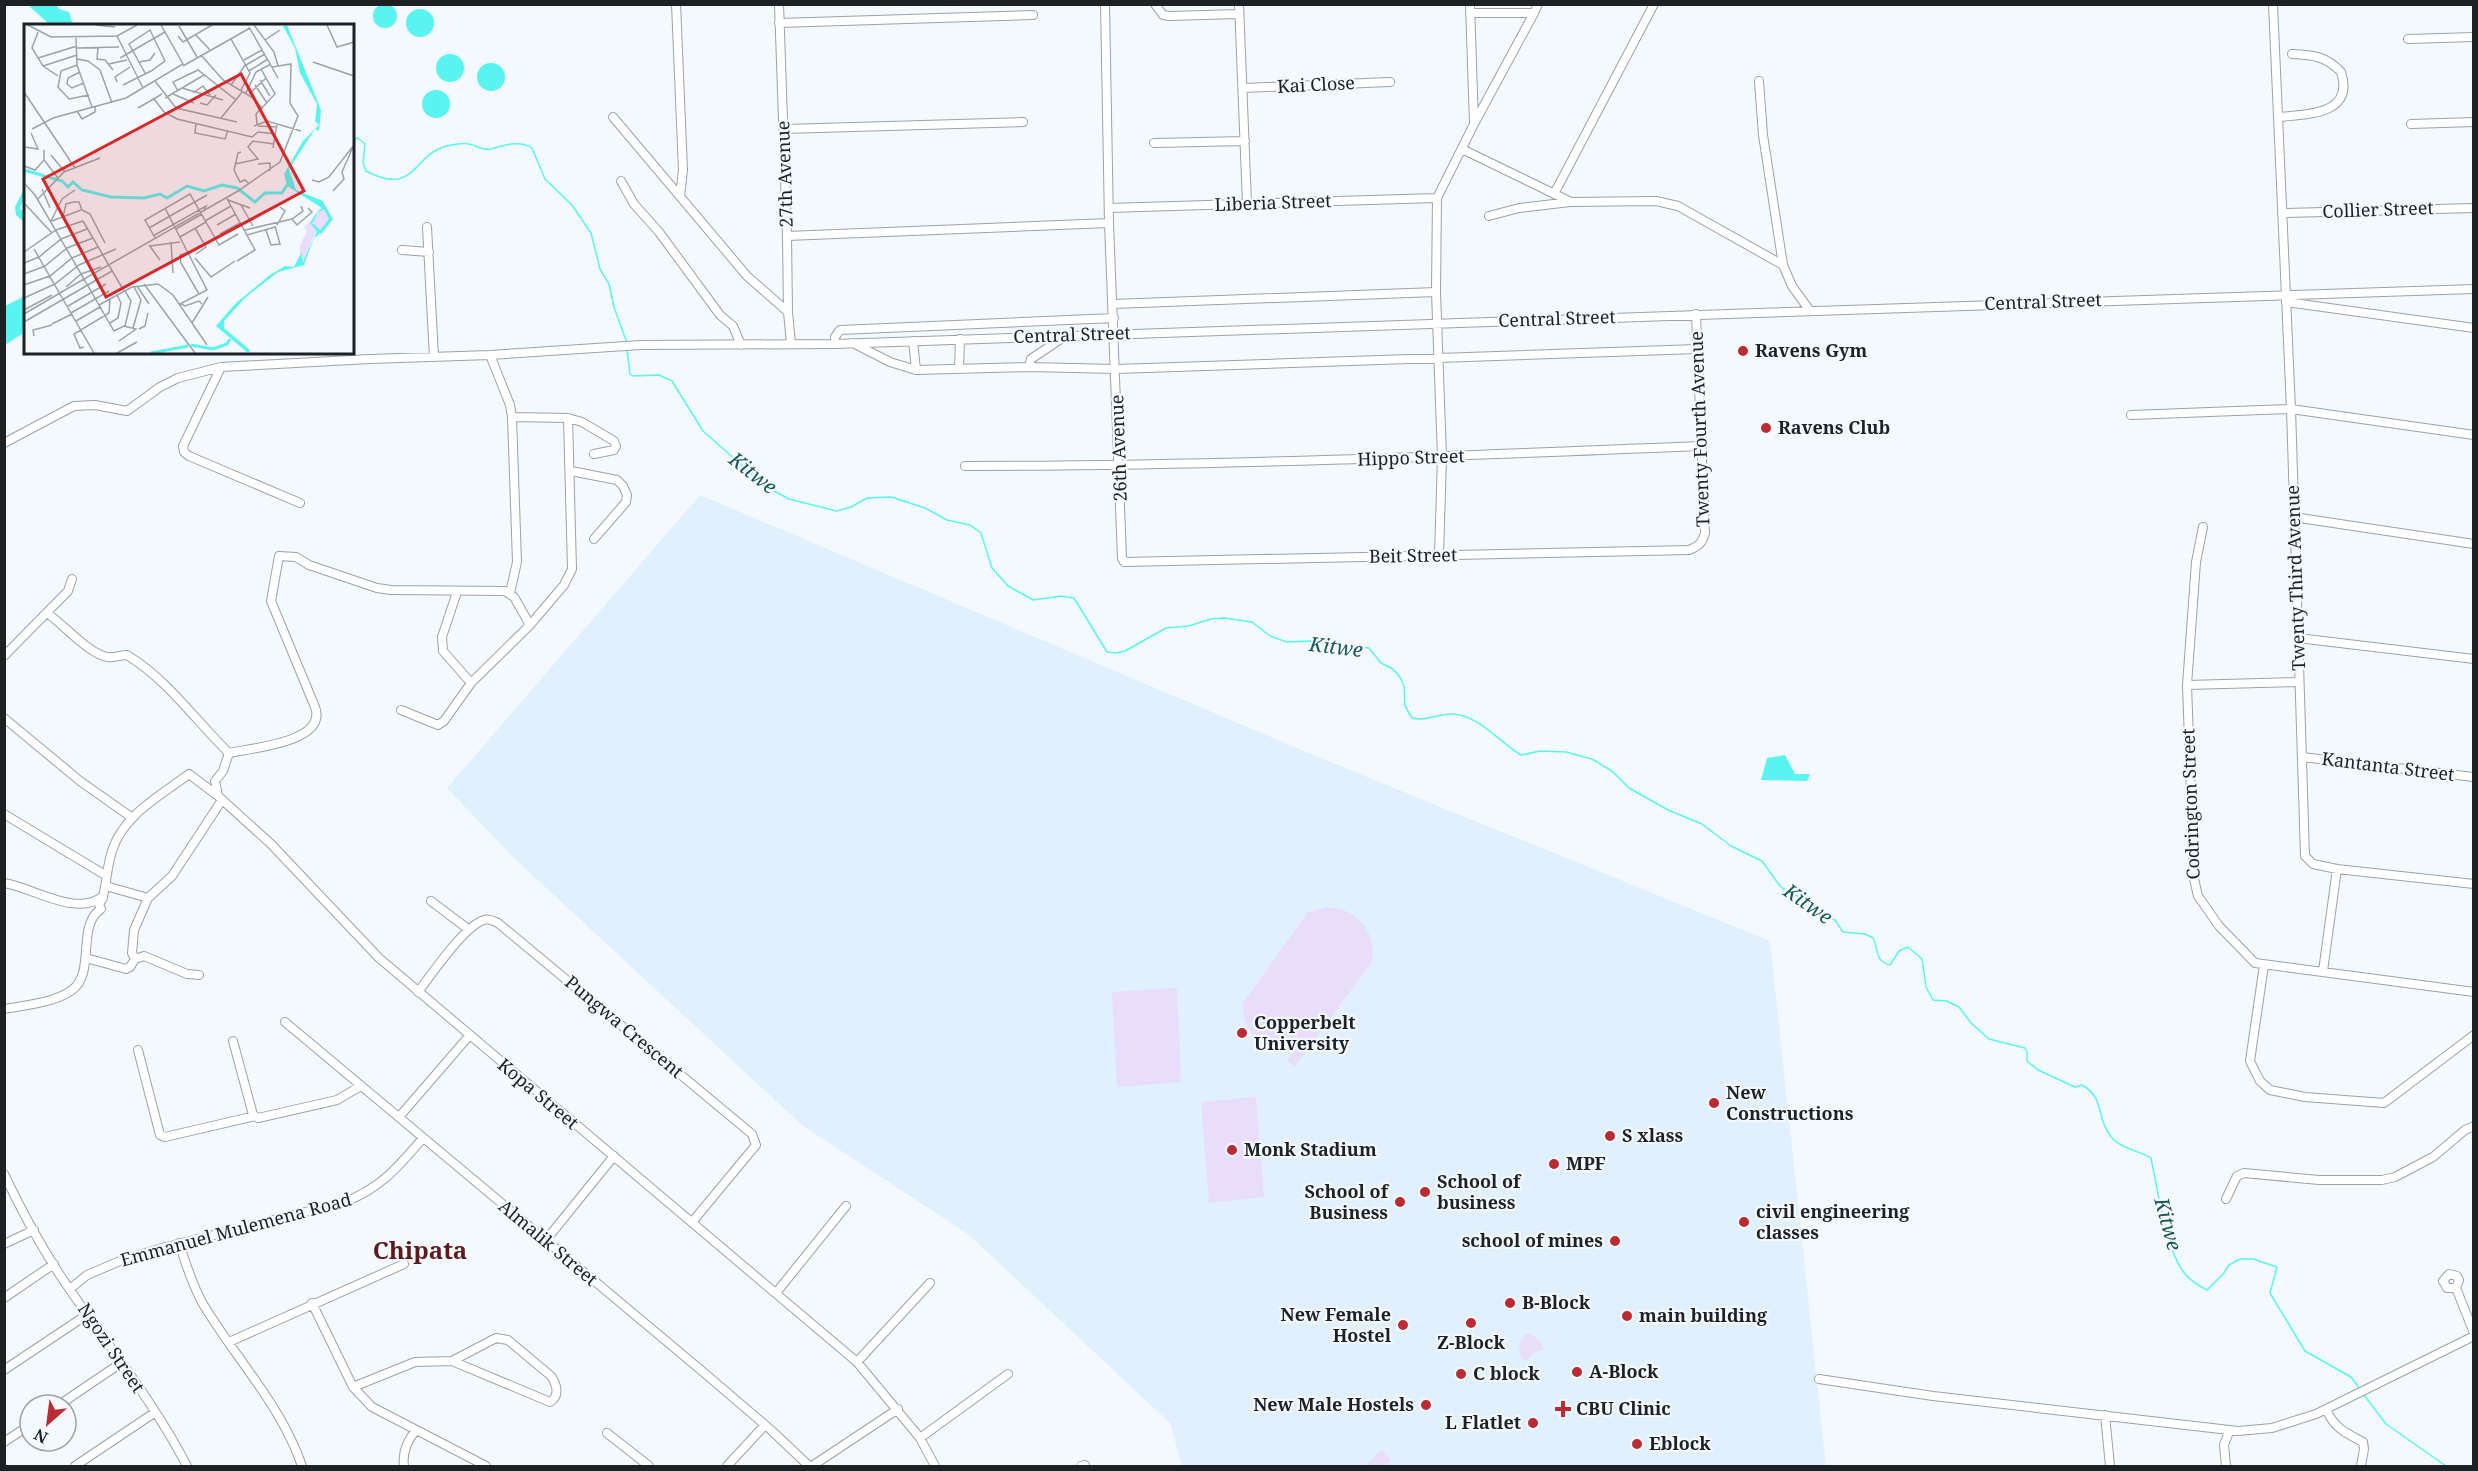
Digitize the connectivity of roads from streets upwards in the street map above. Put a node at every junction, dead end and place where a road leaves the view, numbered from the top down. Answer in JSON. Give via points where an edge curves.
{"nodes":[{"id":1,"x":676,"y":4,"type":"edge"},
{"id":2,"x":778,"y":4,"type":"edge"},
{"id":3,"x":1105,"y":4,"type":"edge"},
{"id":4,"x":1155,"y":4,"type":"edge"},
{"id":5,"x":1239,"y":4,"type":"edge"},
{"id":6,"x":1538,"y":4,"type":"edge"},
{"id":7,"x":1654,"y":4,"type":"edge"},
{"id":8,"x":2273,"y":4,"type":"edge"},
{"id":9,"x":1470,"y":9,"type":"edge"},
{"id":10,"x":1534,"y":13,"type":"junction"},
{"id":11,"x":1239,"y":14,"type":"junction"},
{"id":12,"x":1033,"y":15,"type":"dead end"},
{"id":13,"x":779,"y":23,"type":"junction"},
{"id":14,"x":2474,"y":37,"type":"edge"},
{"id":15,"x":2408,"y":39,"type":"dead end"},
{"id":16,"x":2292,"y":54,"type":"dead end"},
{"id":17,"x":1759,"y":81,"type":"dead end"},
{"id":18,"x":1390,"y":82,"type":"dead end"},
{"id":19,"x":1243,"y":88,"type":"junction"},
{"id":20,"x":613,"y":117,"type":"dead end"},
{"id":21,"x":2279,"y":117,"type":"junction"},
{"id":22,"x":1023,"y":122,"type":"dead end"},
{"id":23,"x":2474,"y":122,"type":"edge"},
{"id":24,"x":1474,"y":124,"type":"junction"},
{"id":25,"x":2411,"y":124,"type":"dead end"},
{"id":26,"x":784,"y":129,"type":"junction"},
{"id":27,"x":1245,"y":141,"type":"junction"},
{"id":28,"x":1154,"y":143,"type":"dead end"},
{"id":29,"x":1462,"y":148,"type":"junction"},
{"id":30,"x":621,"y":181,"type":"dead end"},
{"id":31,"x":1554,"y":194,"type":"junction"},
{"id":32,"x":680,"y":196,"type":"junction"},
{"id":33,"x":1437,"y":198,"type":"junction"},
{"id":34,"x":1571,"y":202,"type":"junction"},
{"id":35,"x":1247,"y":204,"type":"junction"},
{"id":36,"x":1109,"y":208,"type":"junction"},
{"id":37,"x":2474,"y":208,"type":"edge"},
{"id":38,"x":2282,"y":213,"type":"junction"},
{"id":39,"x":1489,"y":216,"type":"dead end"},
{"id":40,"x":1109,"y":223,"type":"junction"},
{"id":41,"x":427,"y":227,"type":"dead end"},
{"id":42,"x":787,"y":236,"type":"junction"},
{"id":43,"x":402,"y":250,"type":"dead end"},
{"id":44,"x":429,"y":252,"type":"junction"},
{"id":45,"x":1783,"y":265,"type":"junction"},
{"id":46,"x":2474,"y":289,"type":"edge"},
{"id":47,"x":1437,"y":292,"type":"junction"},
{"id":48,"x":2285,"y":298,"type":"junction"},
{"id":49,"x":1113,"y":304,"type":"junction"},
{"id":50,"x":1810,"y":311,"type":"junction"},
{"id":51,"x":788,"y":312,"type":"junction"},
{"id":52,"x":1696,"y":314,"type":"junction"},
{"id":53,"x":1114,"y":318,"type":"junction"},
{"id":54,"x":1438,"y":324,"type":"junction"},
{"id":55,"x":2474,"y":328,"type":"edge"},
{"id":56,"x":1115,"y":334,"type":"junction"},
{"id":57,"x":1066,"y":336,"type":"junction"},
{"id":58,"x":960,"y":339,"type":"junction"},
{"id":59,"x":913,"y":341,"type":"junction"},
{"id":60,"x":853,"y":343,"type":"junction"},
{"id":61,"x":791,"y":344,"type":"junction"},
{"id":62,"x":835,"y":344,"type":"junction"},
{"id":63,"x":741,"y":345,"type":"junction"},
{"id":64,"x":1697,"y":349,"type":"junction"},
{"id":65,"x":490,"y":355,"type":"junction"},
{"id":66,"x":434,"y":357,"type":"junction"},
{"id":67,"x":1438,"y":358,"type":"junction"},
{"id":68,"x":221,"y":367,"type":"junction"},
{"id":69,"x":1029,"y":367,"type":"junction"},
{"id":70,"x":959,"y":369,"type":"junction"},
{"id":71,"x":1116,"y":369,"type":"junction"},
{"id":72,"x":916,"y":370,"type":"junction"},
{"id":73,"x":2291,"y":409,"type":"junction"},
{"id":74,"x":2131,"y":415,"type":"dead end"},
{"id":75,"x":512,"y":417,"type":"junction"},
{"id":76,"x":568,"y":418,"type":"junction"},
{"id":77,"x":2474,"y":435,"type":"edge"},
{"id":78,"x":4,"y":443,"type":"edge"},
{"id":79,"x":1701,"y":446,"type":"junction"},
{"id":80,"x":594,"y":454,"type":"dead end"},
{"id":81,"x":1442,"y":457,"type":"junction"},
{"id":82,"x":965,"y":466,"type":"dead end"},
{"id":83,"x":1119,"y":466,"type":"junction"},
{"id":84,"x":571,"y":471,"type":"junction"},
{"id":85,"x":300,"y":503,"type":"dead end"},
{"id":86,"x":2293,"y":517,"type":"junction"},
{"id":87,"x":2203,"y":527,"type":"dead end"},
{"id":88,"x":594,"y":539,"type":"dead end"},
{"id":89,"x":1700,"y":544,"type":"joint"},
{"id":90,"x":2474,"y":544,"type":"edge"},
{"id":91,"x":1439,"y":555,"type":"junction"},
{"id":92,"x":1124,"y":562,"type":"joint"},
{"id":93,"x":72,"y":579,"type":"dead end"},
{"id":94,"x":457,"y":592,"type":"junction"},
{"id":95,"x":510,"y":593,"type":"junction"},
{"id":96,"x":47,"y":613,"type":"junction"},
{"id":97,"x":530,"y":625,"type":"junction"},
{"id":98,"x":2298,"y":638,"type":"junction"},
{"id":99,"x":4,"y":656,"type":"edge"},
{"id":100,"x":2474,"y":658,"type":"edge"},
{"id":101,"x":2299,"y":682,"type":"junction"},
{"id":102,"x":471,"y":683,"type":"junction"},
{"id":103,"x":2187,"y":685,"type":"junction"},
{"id":104,"x":401,"y":710,"type":"dead end"},
{"id":105,"x":4,"y":718,"type":"edge"},
{"id":106,"x":229,"y":753,"type":"junction"},
{"id":107,"x":2302,"y":757,"type":"junction"},
{"id":108,"x":2474,"y":777,"type":"edge"},
{"id":109,"x":220,"y":798,"type":"junction"},
{"id":110,"x":4,"y":814,"type":"edge"},
{"id":111,"x":131,"y":817,"type":"junction"},
{"id":112,"x":2337,"y":869,"type":"junction"},
{"id":113,"x":105,"y":875,"type":"junction"},
{"id":114,"x":4,"y":883,"type":"edge"},
{"id":115,"x":2474,"y":884,"type":"edge"},
{"id":116,"x":106,"y":886,"type":"junction"},
{"id":117,"x":103,"y":896,"type":"junction"},
{"id":118,"x":148,"y":898,"type":"junction"},
{"id":119,"x":431,"y":901,"type":"dead end"},
{"id":120,"x":468,"y":929,"type":"junction"},
{"id":121,"x":86,"y":958,"type":"junction"},
{"id":122,"x":135,"y":959,"type":"junction"},
{"id":123,"x":2264,"y":965,"type":"junction"},
{"id":124,"x":2323,"y":971,"type":"junction"},
{"id":125,"x":199,"y":975,"type":"dead end"},
{"id":126,"x":418,"y":992,"type":"junction"},
{"id":127,"x":2474,"y":992,"type":"edge"},
{"id":128,"x":4,"y":1009,"type":"edge"},
{"id":129,"x":285,"y":1022,"type":"dead end"},
{"id":130,"x":2474,"y":1035,"type":"edge"},
{"id":131,"x":469,"y":1036,"type":"junction"},
{"id":132,"x":233,"y":1041,"type":"dead end"},
{"id":133,"x":138,"y":1050,"type":"dead end"},
{"id":134,"x":361,"y":1086,"type":"junction"},
{"id":135,"x":255,"y":1116,"type":"junction"},
{"id":136,"x":399,"y":1117,"type":"junction"},
{"id":137,"x":2474,"y":1126,"type":"edge"},
{"id":138,"x":423,"y":1138,"type":"junction"},
{"id":139,"x":614,"y":1156,"type":"junction"},
{"id":140,"x":4,"y":1174,"type":"edge"},
{"id":141,"x":2226,"y":1199,"type":"dead end"},
{"id":142,"x":846,"y":1206,"type":"dead end"},
{"id":143,"x":693,"y":1221,"type":"junction"},
{"id":144,"x":34,"y":1230,"type":"junction"},
{"id":145,"x":546,"y":1240,"type":"junction"},
{"id":146,"x":179,"y":1243,"type":"junction"},
{"id":147,"x":4,"y":1244,"type":"edge"},
{"id":148,"x":54,"y":1264,"type":"junction"},
{"id":149,"x":404,"y":1264,"type":"dead end"},
{"id":150,"x":930,"y":1282,"type":"dead end"},
{"id":151,"x":2456,"y":1288,"type":"dead end"},
{"id":152,"x":70,"y":1289,"type":"junction"},
{"id":153,"x":776,"y":1293,"type":"junction"},
{"id":154,"x":4,"y":1298,"type":"edge"},
{"id":155,"x":312,"y":1303,"type":"junction"},
{"id":156,"x":88,"y":1314,"type":"junction"},
{"id":157,"x":2474,"y":1334,"type":"edge"},
{"id":158,"x":229,"y":1342,"type":"junction"},
{"id":159,"x":452,"y":1361,"type":"junction"},
{"id":160,"x":857,"y":1362,"type":"junction"},
{"id":161,"x":121,"y":1363,"type":"junction"},
{"id":162,"x":4,"y":1370,"type":"edge"},
{"id":163,"x":1008,"y":1374,"type":"dead end"},
{"id":164,"x":1819,"y":1379,"type":"dead end"},
{"id":165,"x":353,"y":1387,"type":"junction"},
{"id":166,"x":77,"y":1393,"type":"edge"},
{"id":167,"x":898,"y":1409,"type":"junction"},
{"id":168,"x":2326,"y":1409,"type":"junction"},
{"id":169,"x":154,"y":1413,"type":"junction"},
{"id":170,"x":2104,"y":1415,"type":"junction"},
{"id":171,"x":765,"y":1425,"type":"junction"},
{"id":172,"x":416,"y":1430,"type":"junction"},
{"id":173,"x":2229,"y":1432,"type":"junction"},
{"id":174,"x":18,"y":1433,"type":"edge"},
{"id":175,"x":607,"y":1433,"type":"dead end"},
{"id":176,"x":920,"y":1438,"type":"junction"},
{"id":177,"x":4,"y":1442,"type":"edge"},
{"id":178,"x":185,"y":1466,"type":"edge"},
{"id":179,"x":75,"y":1467,"type":"edge"},
{"id":180,"x":302,"y":1467,"type":"edge"},
{"id":181,"x":404,"y":1467,"type":"edge"},
{"id":182,"x":486,"y":1467,"type":"edge"},
{"id":183,"x":649,"y":1467,"type":"edge"},
{"id":184,"x":727,"y":1467,"type":"edge"},
{"id":185,"x":810,"y":1467,"type":"edge"},
{"id":186,"x":935,"y":1467,"type":"edge"},
{"id":187,"x":2110,"y":1467,"type":"edge"},
{"id":188,"x":2226,"y":1467,"type":"edge"},
{"id":189,"x":2361,"y":1467,"type":"edge"}],
"edges":[{"from":1,"to":32,"type":"street","via":[[683,170]]},
{"from":2,"to":13,"type":"street","name":"27th Avenue"},
{"from":3,"to":36,"type":"street","name":"26th Avenue"},
{"from":4,"to":11,"type":"street","via":[[1169,16]]},
{"from":5,"to":11,"type":"street"},
{"from":6,"to":10,"type":"street"},
{"from":7,"to":31,"type":"street"},
{"from":8,"to":21,"type":"street","name":"Twenty Third Avenue"},
{"from":9,"to":10,"type":"street"},
{"from":9,"to":24,"type":"street"},
{"from":10,"to":24,"type":"street"},
{"from":11,"to":19,"type":"street"},
{"from":12,"to":13,"type":"street"},
{"from":13,"to":26,"type":"street","name":"27th Avenue"},
{"from":14,"to":15,"type":"street"},
{"from":16,"to":21,"type":"street","via":[[2316,55],[2329,61],[2341,72],[2343,91],[2328,110]]},
{"from":17,"to":45,"type":"street","via":[[1763,135]]},
{"from":18,"to":19,"type":"street","name":"Kai Close"},
{"from":19,"to":27,"type":"street"},
{"from":20,"to":32,"type":"street"},
{"from":21,"to":38,"type":"street","name":"Twenty Third Avenue"},
{"from":22,"to":26,"type":"street"},
{"from":23,"to":25,"type":"street"},
{"from":24,"to":29,"type":"street"},
{"from":26,"to":42,"type":"street","name":"27th Avenue"},
{"from":27,"to":28,"type":"street"},
{"from":27,"to":35,"type":"street"},
{"from":29,"to":31,"type":"street"},
{"from":29,"to":33,"type":"street"},
{"from":30,"to":63,"type":"street","via":[[634,204],[720,315],[733,326]]},
{"from":31,"to":34,"type":"street"},
{"from":32,"to":51,"type":"street","via":[[747,276]]},
{"from":33,"to":35,"type":"street","name":"Liberia Street"},
{"from":33,"to":47,"type":"street"},
{"from":34,"to":39,"type":"street"},
{"from":34,"to":45,"type":"street","via":[[1669,202]]},
{"from":35,"to":36,"type":"street","name":"Liberia Street"},
{"from":36,"to":40,"type":"street","name":"26th Avenue"},
{"from":37,"to":38,"type":"street","name":"Collier Street"},
{"from":38,"to":48,"type":"street","name":"Twenty Third Avenue"},
{"from":40,"to":42,"type":"street"},
{"from":40,"to":49,"type":"street","name":"26th Avenue"},
{"from":41,"to":44,"type":"street"},
{"from":42,"to":51,"type":"street","name":"27th Avenue"},
{"from":43,"to":44,"type":"street"},
{"from":44,"to":66,"type":"street"},
{"from":45,"to":50,"type":"street"},
{"from":46,"to":48,"type":"street","name":"Central Street"},
{"from":47,"to":49,"type":"street"},
{"from":47,"to":54,"type":"street"},
{"from":48,"to":50,"type":"street","name":"Central Street"},
{"from":48,"to":55,"type":"street"},
{"from":48,"to":73,"type":"street","name":"Twenty Third Avenue"},
{"from":49,"to":53,"type":"street","name":"26th Avenue"},
{"from":50,"to":52,"type":"street","name":"Central Street"},
{"from":51,"to":61,"type":"street","name":"27th Avenue"},
{"from":52,"to":54,"type":"street","name":"Central Street"},
{"from":52,"to":64,"type":"street","name":"Twenty Fourth Avenue"},
{"from":53,"to":56,"type":"street","name":"26th Avenue"},
{"from":53,"to":62,"type":"street","via":[[840,330]]},
{"from":54,"to":56,"type":"street","name":"Central Street"},
{"from":54,"to":67,"type":"street"},
{"from":56,"to":57,"type":"street","name":"Central Street"},
{"from":56,"to":71,"type":"street","name":"26th Avenue"},
{"from":57,"to":58,"type":"street","name":"Central Street"},
{"from":57,"to":69,"type":"street","via":[[1031,359]]},
{"from":58,"to":59,"type":"street","name":"Central Street"},
{"from":58,"to":70,"type":"street"},
{"from":59,"to":60,"type":"street","name":"Central Street"},
{"from":59,"to":72,"type":"street"},
{"from":60,"to":62,"type":"street","name":"Central Street"},
{"from":60,"to":72,"type":"street"},
{"from":61,"to":62,"type":"street","name":"Central Street"},
{"from":61,"to":63,"type":"street","name":"Central Street"},
{"from":63,"to":65,"type":"street","name":"Central Street","via":[[641,345]]},
{"from":64,"to":67,"type":"street"},
{"from":64,"to":79,"type":"street","name":"Twenty Fourth Avenue"},
{"from":65,"to":66,"type":"street","name":"Central Street"},
{"from":65,"to":75,"type":"street"},
{"from":66,"to":68,"type":"street","name":"Central Street"},
{"from":67,"to":71,"type":"street"},
{"from":67,"to":81,"type":"street"},
{"from":68,"to":78,"type":"street","name":"Central Street","via":[[178,378],[128,411],[74,406]]},
{"from":68,"to":85,"type":"street","via":[[183,446],[184,452]]},
{"from":69,"to":70,"type":"street"},
{"from":69,"to":71,"type":"street"},
{"from":70,"to":72,"type":"street"},
{"from":71,"to":83,"type":"street","name":"26th Avenue"},
{"from":73,"to":74,"type":"street"},
{"from":73,"to":77,"type":"street"},
{"from":73,"to":86,"type":"street","name":"Twenty Third Avenue"},
{"from":75,"to":76,"type":"street"},
{"from":75,"to":95,"type":"street","via":[[517,562]]},
{"from":76,"to":80,"type":"street","via":[[614,441],[614,450]]},
{"from":76,"to":84,"type":"street"},
{"from":79,"to":81,"type":"street","name":"Hippo Street"},
{"from":79,"to":89,"type":"street","name":"Twenty Fourth Avenue","via":[[1705,533]]},
{"from":81,"to":83,"type":"street","name":"Hippo Street"},
{"from":81,"to":91,"type":"street"},
{"from":82,"to":83,"type":"street","name":"Hippo Street"},
{"from":83,"to":92,"type":"street","name":"26th Avenue"},
{"from":84,"to":88,"type":"street","via":[[617,480],[627,495],[626,502]]},
{"from":84,"to":97,"type":"street","via":[[572,569],[564,585]]},
{"from":86,"to":90,"type":"street"},
{"from":86,"to":98,"type":"street","name":"Twenty Third Avenue"},
{"from":87,"to":103,"type":"street","name":"Codrington Street","via":[[2196,562]]},
{"from":89,"to":91,"type":"street","name":"Beit Street","via":[[1689,549]]},
{"from":91,"to":92,"type":"street","name":"Beit Street"},
{"from":93,"to":96,"type":"street","via":[[68,591]]},
{"from":94,"to":95,"type":"street"},
{"from":94,"to":102,"type":"street","via":[[442,637],[443,651]]},
{"from":94,"to":106,"type":"street","via":[[377,588],[296,557],[279,556],[271,601],[318,714],[316,722],[303,736]]},
{"from":95,"to":97,"type":"street"},
{"from":96,"to":99,"type":"street"},
{"from":96,"to":106,"type":"street","via":[[82,644],[102,655],[127,654],[141,664],[181,698]]},
{"from":97,"to":102,"type":"street"},
{"from":98,"to":100,"type":"street"},
{"from":98,"to":101,"type":"street","name":"Twenty Third Avenue"},
{"from":101,"to":103,"type":"street"},
{"from":101,"to":107,"type":"street","name":"Twenty Third Avenue"},
{"from":102,"to":104,"type":"street","via":[[451,714],[438,725]]},
{"from":103,"to":123,"type":"street","name":"Codrington Street","via":[[2194,888],[2219,926],[2249,959]]},
{"from":105,"to":111,"type":"street","via":[[80,782]]},
{"from":106,"to":109,"type":"street","via":[[215,781]]},
{"from":107,"to":108,"type":"street","name":"Kantanta Street"},
{"from":107,"to":112,"type":"street","name":"Twenty Third Avenue","via":[[2305,856],[2313,864]]},
{"from":109,"to":111,"type":"street","name":"Kopa Street","via":[[189,774]]},
{"from":109,"to":118,"type":"street","via":[[172,876]]},
{"from":109,"to":126,"type":"street","name":"Kopa Street","via":[[296,868],[358,939]]},
{"from":110,"to":113,"type":"street"},
{"from":111,"to":113,"type":"street","via":[[114,844]]},
{"from":112,"to":115,"type":"street"},
{"from":112,"to":124,"type":"street"},
{"from":113,"to":116,"type":"street"},
{"from":114,"to":117,"type":"street","via":[[59,902],[92,902]]},
{"from":116,"to":117,"type":"street"},
{"from":116,"to":118,"type":"street"},
{"from":117,"to":121,"type":"street","via":[[101,909],[90,920]]},
{"from":118,"to":122,"type":"street","via":[[134,930]]},
{"from":119,"to":120,"type":"street"},
{"from":120,"to":126,"type":"street"},
{"from":120,"to":143,"type":"street","name":"Pungwa Crescent","via":[[484,920],[498,923],[752,1134],[756,1145]]},
{"from":121,"to":122,"type":"street","via":[[126,969]]},
{"from":121,"to":128,"type":"street","via":[[74,989],[52,999]]},
{"from":122,"to":125,"type":"street","via":[[144,956]]},
{"from":123,"to":124,"type":"street"},
{"from":123,"to":130,"type":"street","via":[[2250,1061],[2260,1081],[2270,1090],[2384,1103]]},
{"from":124,"to":127,"type":"street"},
{"from":126,"to":131,"type":"street","name":"Kopa Street"},
{"from":129,"to":134,"type":"street","name":"Almalik Street"},
{"from":131,"to":136,"type":"street"},
{"from":131,"to":139,"type":"street","name":"Kopa Street"},
{"from":132,"to":135,"type":"street"},
{"from":133,"to":135,"type":"street","via":[[160,1135]]},
{"from":134,"to":135,"type":"street","via":[[337,1100]]},
{"from":134,"to":136,"type":"street","name":"Almalik Street"},
{"from":136,"to":138,"type":"street","name":"Almalik Street"},
{"from":137,"to":141,"type":"street","via":[[2433,1157],[2395,1177],[2319,1180],[2244,1173],[2237,1176]]},
{"from":138,"to":145,"type":"street","name":"Almalik Street"},
{"from":138,"to":146,"type":"street","name":"Emmanuel Mulemena Road","via":[[395,1172],[364,1194]]},
{"from":139,"to":143,"type":"street","name":"Kopa Street"},
{"from":139,"to":145,"type":"street"},
{"from":140,"to":144,"type":"street","name":"Ngozi Street"},
{"from":142,"to":153,"type":"street"},
{"from":143,"to":153,"type":"street","name":"Kopa Street"},
{"from":144,"to":147,"type":"street"},
{"from":144,"to":148,"type":"street","name":"Ngozi Street"},
{"from":145,"to":171,"type":"street","name":"Almalik Street"},
{"from":146,"to":152,"type":"street","name":"Emmanuel Mulemena Road","via":[[105,1266]]},
{"from":146,"to":158,"type":"street","via":[[196,1292]]},
{"from":148,"to":152,"type":"street","name":"Ngozi Street"},
{"from":148,"to":154,"type":"street"},
{"from":149,"to":155,"type":"street"},
{"from":150,"to":160,"type":"street"},
{"from":151,"to":157,"type":"street"},
{"from":152,"to":156,"type":"street","name":"Ngozi Street"},
{"from":153,"to":160,"type":"street","name":"Kopa Street"},
{"from":155,"to":158,"type":"street"},
{"from":155,"to":165,"type":"street"},
{"from":156,"to":161,"type":"street","name":"Ngozi Street"},
{"from":156,"to":162,"type":"street"},
{"from":157,"to":168,"type":"street"},
{"from":158,"to":180,"type":"street","via":[[277,1411]]},
{"from":159,"to":159,"type":"street","via":[[550,1402],[556,1394],[551,1376],[508,1340],[496,1338]]},
{"from":159,"to":165,"type":"street","via":[[415,1362]]},
{"from":160,"to":167,"type":"street","name":"Kopa Street"},
{"from":161,"to":166,"type":"street"},
{"from":161,"to":169,"type":"street","name":"Ngozi Street"},
{"from":163,"to":176,"type":"street"},
{"from":164,"to":170,"type":"street"},
{"from":165,"to":172,"type":"street","via":[[372,1407]]},
{"from":167,"to":176,"type":"street","name":"Kopa Street"},
{"from":167,"to":185,"type":"street"},
{"from":168,"to":173,"type":"street","via":[[2272,1428]]},
{"from":168,"to":189,"type":"street","via":[[2339,1430],[2363,1442]]},
{"from":169,"to":178,"type":"street","name":"Ngozi Street"},
{"from":169,"to":179,"type":"street"},
{"from":170,"to":173,"type":"street"},
{"from":170,"to":187,"type":"street"},
{"from":171,"to":184,"type":"street"},
{"from":171,"to":185,"type":"street","name":"Almalik Street"},
{"from":172,"to":181,"type":"street","via":[[408,1440]]},
{"from":172,"to":182,"type":"street"},
{"from":173,"to":188,"type":"street","via":[[2224,1445]]},
{"from":174,"to":177,"type":"street"},
{"from":175,"to":183,"type":"street"},
{"from":176,"to":186,"type":"street","name":"Kopa Street"}]}
